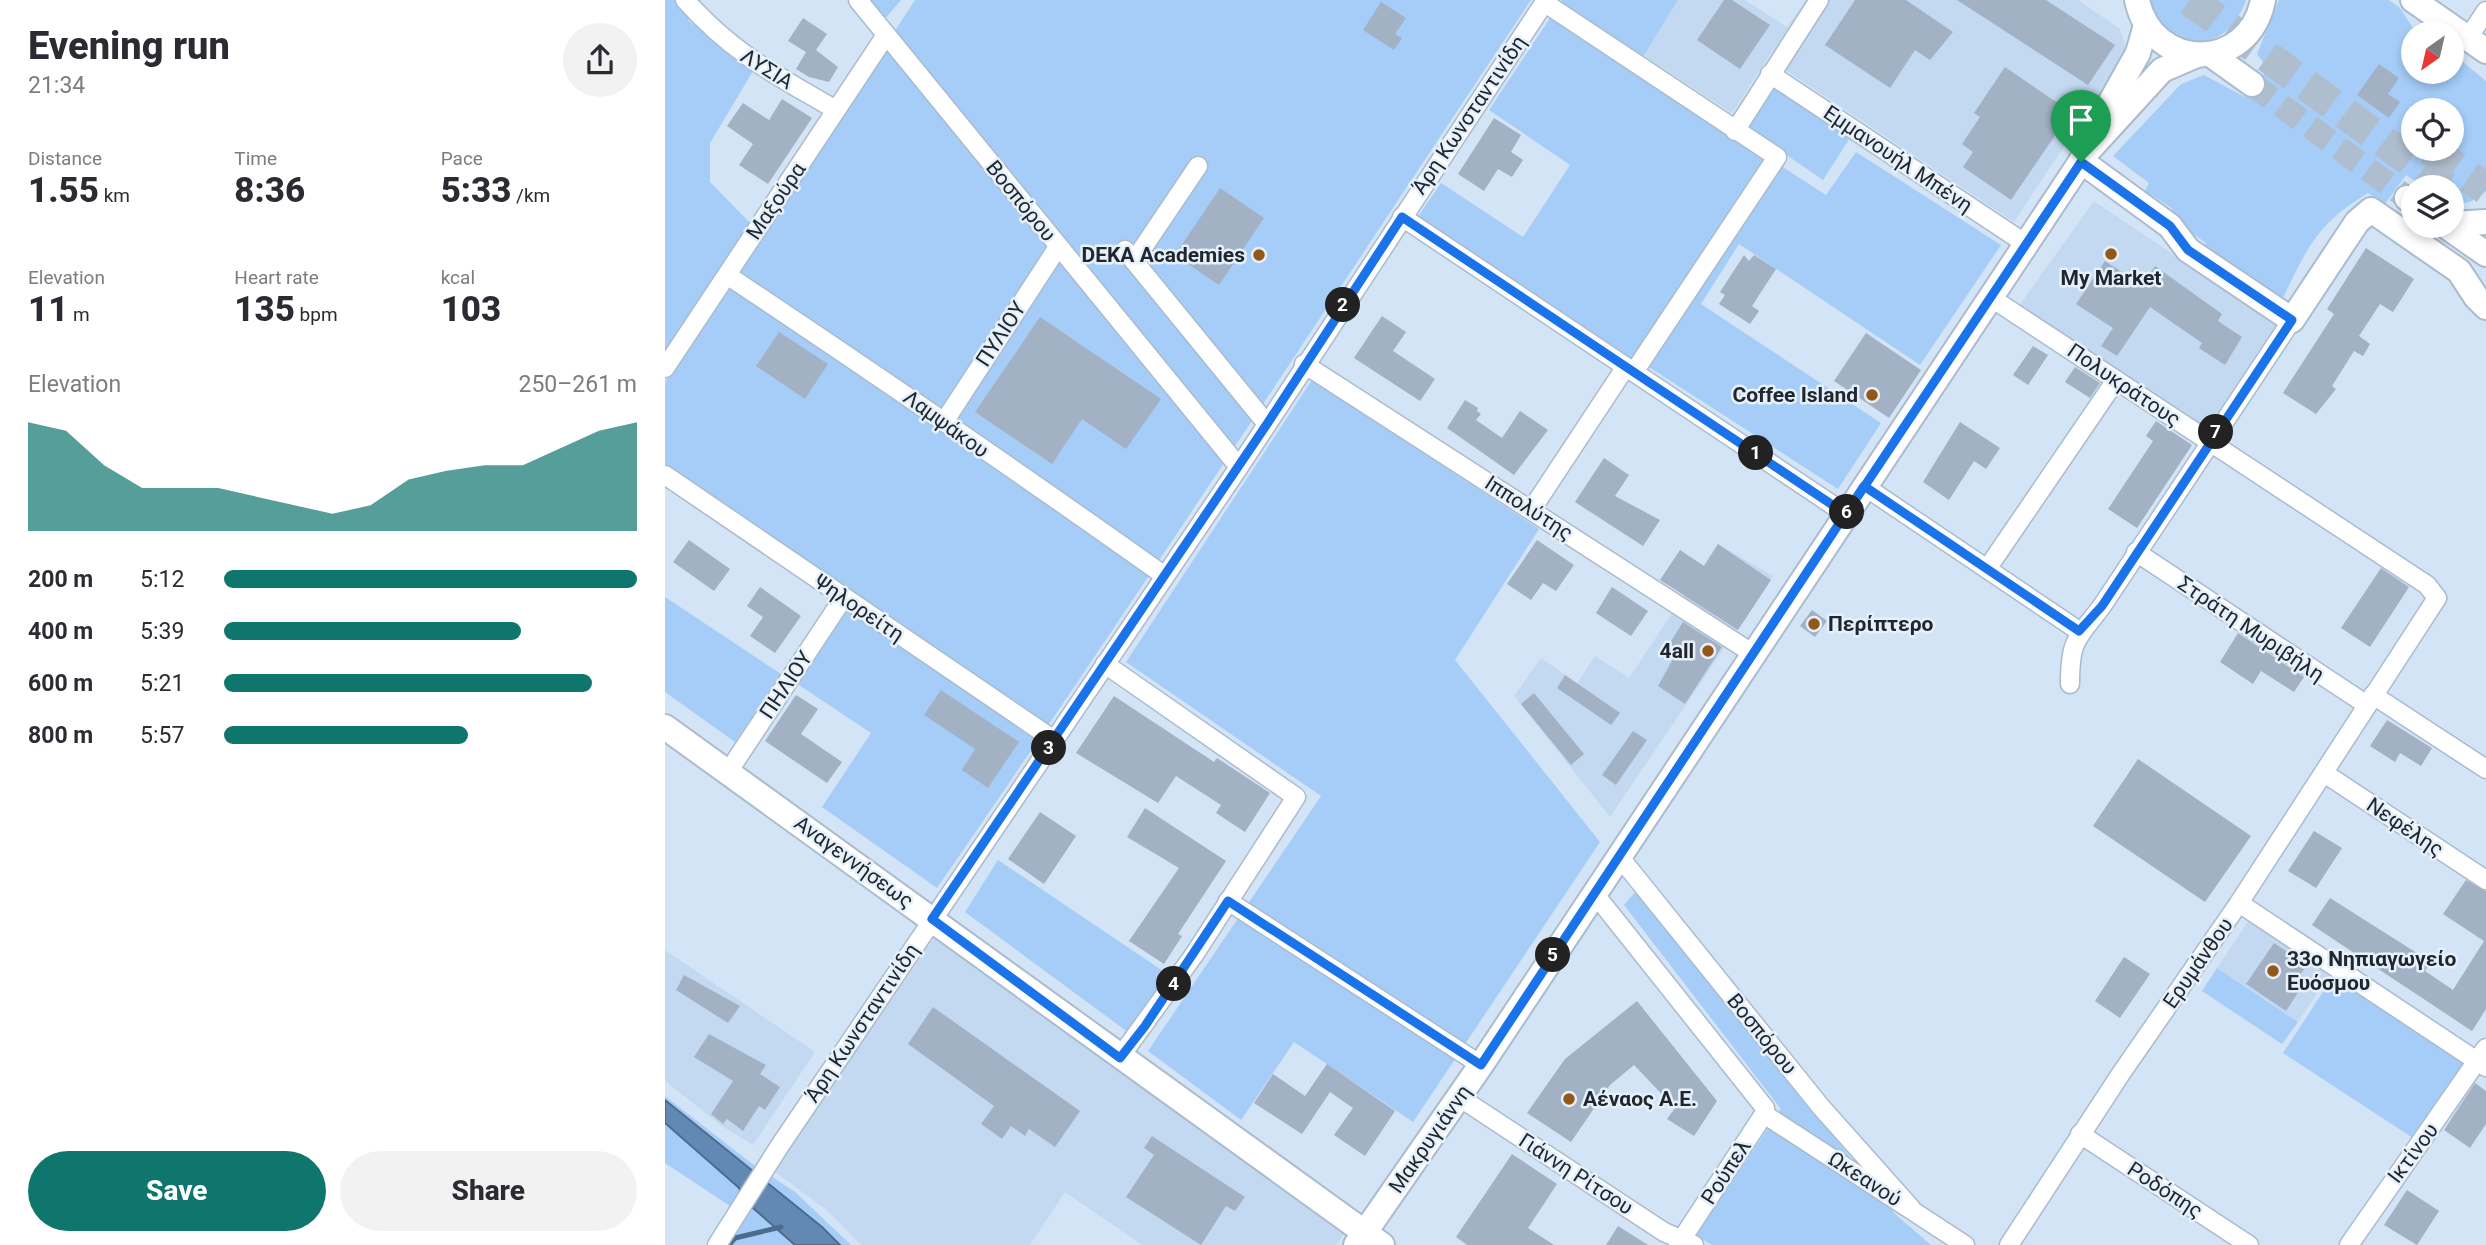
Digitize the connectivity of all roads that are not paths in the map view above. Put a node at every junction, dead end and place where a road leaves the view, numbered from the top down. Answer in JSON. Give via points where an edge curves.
{"nodes":[{"id":1,"x":685,"y":0,"type":"edge"},
{"id":2,"x":857,"y":0,"type":"edge"},
{"id":3,"x":1819,"y":0,"type":"edge"},
{"id":4,"x":2137,"y":0,"type":"edge"},
{"id":5,"x":2263,"y":0,"type":"edge"},
{"id":6,"x":2413,"y":0,"type":"edge"},
{"id":7,"x":1545,"y":1,"type":"edge"},
{"id":8,"x":2486,"y":11,"type":"edge"},
{"id":9,"x":2146,"y":25,"type":"junction"},
{"id":10,"x":2248,"y":34,"type":"junction"},
{"id":11,"x":887,"y":35,"type":"junction"},
{"id":12,"x":2477,"y":45,"type":"edge"},
{"id":13,"x":2204,"y":54,"type":"junction"},
{"id":14,"x":1770,"y":74,"type":"junction"},
{"id":15,"x":836,"y":110,"type":"junction"},
{"id":16,"x":1735,"y":131,"type":"junction"},
{"id":17,"x":2085,"y":156,"type":"junction"},
{"id":18,"x":1198,"y":166,"type":"dead end"},
{"id":19,"x":1402,"y":217,"type":"junction"},
{"id":20,"x":2486,"y":222,"type":"edge"},
{"id":21,"x":2464,"y":223,"type":"edge"},
{"id":22,"x":2463,"y":238,"type":"edge"},
{"id":23,"x":2026,"y":244,"type":"junction"},
{"id":24,"x":1058,"y":247,"type":"junction"},
{"id":25,"x":2486,"y":254,"type":"edge"},
{"id":26,"x":727,"y":275,"type":"junction"},
{"id":27,"x":1990,"y":297,"type":"junction"},
{"id":28,"x":2486,"y":307,"type":"edge"},
{"id":29,"x":2292,"y":320,"type":"junction"},
{"id":30,"x":1304,"y":365,"type":"junction"},
{"id":31,"x":665,"y":368,"type":"edge"},
{"id":32,"x":1629,"y":370,"type":"junction"},
{"id":33,"x":2116,"y":380,"type":"junction"},
{"id":34,"x":944,"y":422,"type":"junction"},
{"id":35,"x":1267,"y":424,"type":"junction"},
{"id":36,"x":2209,"y":442,"type":"junction"},
{"id":37,"x":1239,"y":467,"type":"junction"},
{"id":38,"x":665,"y":475,"type":"edge"},
{"id":39,"x":1864,"y":486,"type":"junction"},
{"id":40,"x":1532,"y":509,"type":"junction"},
{"id":41,"x":1846,"y":514,"type":"junction"},
{"id":42,"x":2136,"y":552,"type":"junction"},
{"id":43,"x":1987,"y":569,"type":"junction"},
{"id":44,"x":1165,"y":576,"type":"junction"},
{"id":45,"x":2432,"y":590,"type":"joint"},
{"id":46,"x":844,"y":597,"type":"junction"},
{"id":47,"x":2079,"y":631,"type":"junction"},
{"id":48,"x":1752,"y":653,"type":"junction"},
{"id":49,"x":1105,"y":664,"type":"junction"},
{"id":50,"x":2070,"y":684,"type":"dead end"},
{"id":51,"x":2370,"y":700,"type":"junction"},
{"id":52,"x":665,"y":727,"type":"edge"},
{"id":53,"x":1054,"y":740,"type":"junction"},
{"id":54,"x":2486,"y":769,"type":"edge"},
{"id":55,"x":728,"y":772,"type":"junction"},
{"id":56,"x":2324,"y":773,"type":"junction"},
{"id":57,"x":1618,"y":855,"type":"junction"},
{"id":58,"x":2486,"y":880,"type":"edge"},
{"id":59,"x":1594,"y":893,"type":"junction"},
{"id":60,"x":1228,"y":901,"type":"junction"},
{"id":61,"x":2239,"y":903,"type":"junction"},
{"id":62,"x":932,"y":919,"type":"junction"},
{"id":63,"x":1120,"y":1058,"type":"junction"},
{"id":64,"x":2483,"y":1059,"type":"edge"},
{"id":65,"x":1481,"y":1065,"type":"junction"},
{"id":66,"x":1459,"y":1097,"type":"junction"},
{"id":67,"x":1761,"y":1106,"type":"junction"},
{"id":68,"x":2080,"y":1135,"type":"junction"},
{"id":69,"x":1911,"y":1208,"type":"junction"},
{"id":70,"x":1367,"y":1241,"type":"edge"},
{"id":71,"x":1685,"y":1243,"type":"edge"},
{"id":72,"x":717,"y":1245,"type":"edge"},
{"id":73,"x":1965,"y":1245,"type":"edge"},
{"id":74,"x":2009,"y":1245,"type":"edge"},
{"id":75,"x":2249,"y":1245,"type":"edge"},
{"id":76,"x":2349,"y":1245,"type":"edge"}],
"edges":[{"from":1,"to":15,"type":"street","name":"ΛΥΣΙΑ","via":[[702,21],[760,67]]},
{"from":2,"to":11,"type":"street","name":"Βοσπόρου"},
{"from":3,"to":14,"type":"street"},
{"from":4,"to":9,"type":"main road"},
{"from":5,"to":10,"type":"main road"},
{"from":6,"to":12,"type":"main road"},
{"from":7,"to":16,"type":"street"},
{"from":7,"to":19,"type":"street","name":"Άρη Κωνσταντινίδη"},
{"from":8,"to":12,"type":"street"},
{"from":9,"to":13,"type":"main road","via":[[2170,47]]},
{"from":9,"to":17,"type":"main road","via":[[2138,53]]},
{"from":10,"to":13,"type":"main road","via":[[2230,47]]},
{"from":10,"to":13,"type":"main road","via":[[2245,54],[2252,84]]},
{"from":11,"to":15,"type":"street","name":"Μαξούρα"},
{"from":11,"to":24,"type":"street","name":"Βοσπόρου"},
{"from":13,"to":17,"type":"main road","via":[[2162,70]]},
{"from":14,"to":16,"type":"street"},
{"from":14,"to":23,"type":"street","name":"Εμμανουήλ Μπένη"},
{"from":15,"to":26,"type":"street","name":"Μαξούρα"},
{"from":16,"to":32,"type":"street","via":[[1777,157]]},
{"from":17,"to":23,"type":"main road","name":"Μακρυγιάννη"},
{"from":17,"to":29,"type":"main road","via":[[2170,226],[2188,250]]},
{"from":18,"to":35,"type":"street","via":[[1129,255]]},
{"from":19,"to":30,"type":"street","name":"Άρη Κωνσταντινίδη"},
{"from":19,"to":32,"type":"street"},
{"from":20,"to":21,"type":"main road"},
{"from":22,"to":25,"type":"main road"},
{"from":23,"to":27,"type":"main road","name":"Μακρυγιάννη"},
{"from":24,"to":34,"type":"street","name":"ΠΥΛΙΟΥ"},
{"from":24,"to":37,"type":"street","name":"Βοσπόρου"},
{"from":26,"to":31,"type":"street","name":"Μαξούρα"},
{"from":26,"to":34,"type":"street","name":"Λαμψάκου"},
{"from":27,"to":33,"type":"street","name":"Πολυκράτους"},
{"from":27,"to":39,"type":"main road","name":"Μακρυγιάννη"},
{"from":28,"to":29,"type":"main road","via":[[2459,271],[2371,210],[2357,222]]},
{"from":29,"to":36,"type":"street"},
{"from":30,"to":35,"type":"street","name":"Άρη Κωνσταντινίδη"},
{"from":30,"to":40,"type":"street","name":"Ιππολύτης"},
{"from":32,"to":40,"type":"street"},
{"from":32,"to":41,"type":"street"},
{"from":33,"to":36,"type":"street","name":"Πολυκράτους"},
{"from":33,"to":43,"type":"street"},
{"from":34,"to":44,"type":"street","name":"Λαμψάκου"},
{"from":35,"to":37,"type":"street","name":"Άρη Κωνσταντινίδη"},
{"from":36,"to":42,"type":"street"},
{"from":36,"to":45,"type":"street","name":"Πολυκράτους"},
{"from":37,"to":44,"type":"street","name":"Άρη Κωνσταντινίδη"},
{"from":38,"to":46,"type":"street","name":"Ψηλορείτη"},
{"from":39,"to":41,"type":"main road","name":"Μακρυγιάννη"},
{"from":39,"to":43,"type":"street"},
{"from":40,"to":48,"type":"street","name":"Ιππολύτης"},
{"from":41,"to":48,"type":"main road","name":"Μακρυγιάννη"},
{"from":42,"to":47,"type":"street","via":[[2102,606]]},
{"from":42,"to":51,"type":"street","name":"Στράτη Μυριβήλη"},
{"from":43,"to":47,"type":"street"},
{"from":44,"to":49,"type":"street","name":"Άρη Κωνσταντινίδη"},
{"from":45,"to":51,"type":"street","name":"Ερυμάνθου","via":[[2437,596],[2435,603]]},
{"from":46,"to":53,"type":"street","name":"Ψηλορείτη"},
{"from":46,"to":55,"type":"street","name":"ΠΗΛΙΟΥ"},
{"from":47,"to":50,"type":"street","via":[[2071,650]]},
{"from":48,"to":57,"type":"main road","name":"Μακρυγιάννη"},
{"from":49,"to":53,"type":"street","name":"Άρη Κωνσταντινίδη"},
{"from":49,"to":60,"type":"street","via":[[1296,797]]},
{"from":51,"to":54,"type":"street","name":"Στράτη Μυριβήλη"},
{"from":51,"to":56,"type":"street","name":"Ερυμάνθου"},
{"from":52,"to":55,"type":"main road","name":"Αναγεννήσεως"},
{"from":53,"to":62,"type":"street","name":"Άρη Κωνσταντινίδη"},
{"from":55,"to":62,"type":"main road","name":"Αναγεννήσεως"},
{"from":56,"to":58,"type":"street","name":"Νεφέλης"},
{"from":56,"to":61,"type":"street","name":"Ερυμάνθου"},
{"from":57,"to":59,"type":"main road","name":"Μακρυγιάννη"},
{"from":57,"to":69,"type":"street","name":"Βοσπόρου","via":[[1821,1107]]},
{"from":59,"to":65,"type":"main road","name":"Μακρυγιάννη"},
{"from":59,"to":67,"type":"street","name":"Βοσπόρου"},
{"from":60,"to":63,"type":"street"},
{"from":60,"to":65,"type":"street"},
{"from":61,"to":64,"type":"street"},
{"from":61,"to":68,"type":"street","name":"Ερυμάνθου"},
{"from":62,"to":63,"type":"main road","name":"Αναγεννήσεως"},
{"from":62,"to":72,"type":"street","name":"Άρη Κωνσταντινίδη"},
{"from":63,"to":70,"type":"main road","name":"Αναγεννήσεως"},
{"from":64,"to":76,"type":"street","name":"Ικτίνου"},
{"from":65,"to":66,"type":"main road","name":"Μακρυγιάννη"},
{"from":66,"to":70,"type":"main road","name":"Μακρυγιάννη"},
{"from":66,"to":71,"type":"street","name":"Γιάννη Ρίτσου"},
{"from":67,"to":69,"type":"street","name":"Ωκεανού"},
{"from":67,"to":71,"type":"street","name":"Ρούπελ"},
{"from":68,"to":74,"type":"street","name":"Ερυμάνθου"},
{"from":68,"to":75,"type":"street","name":"Ροδόπης"},
{"from":69,"to":73,"type":"street","name":"Ωκεανού"}]}
